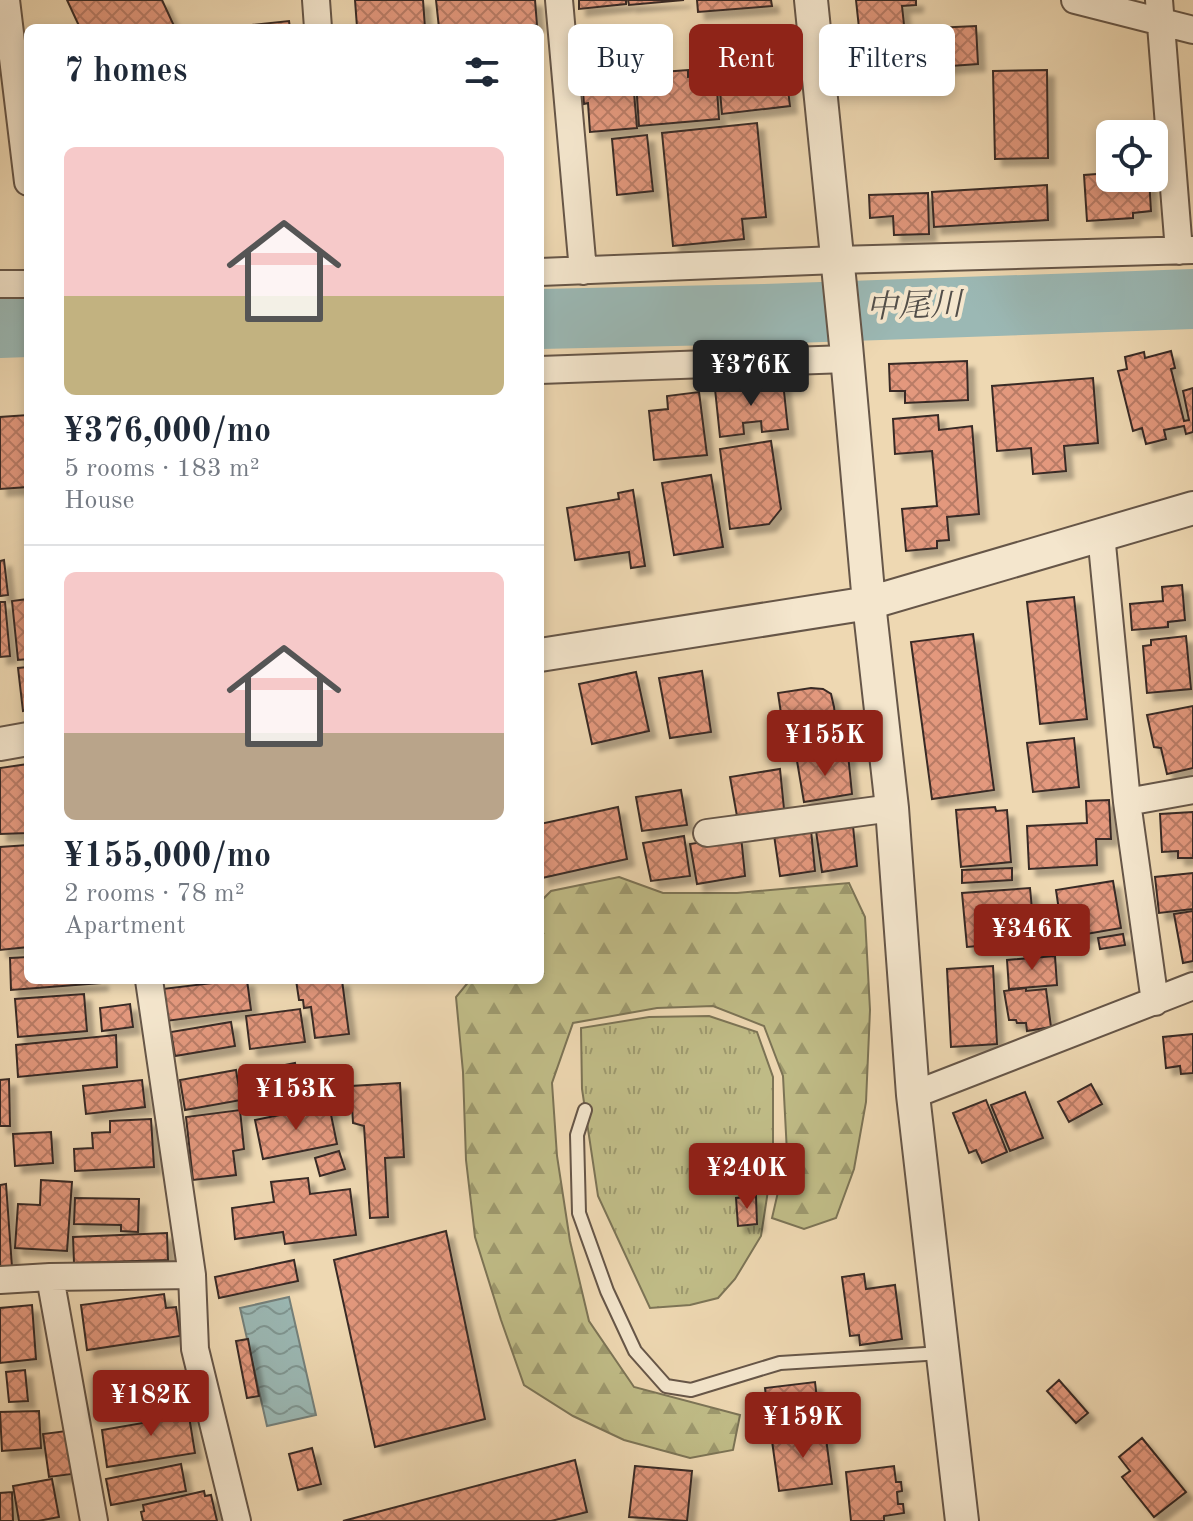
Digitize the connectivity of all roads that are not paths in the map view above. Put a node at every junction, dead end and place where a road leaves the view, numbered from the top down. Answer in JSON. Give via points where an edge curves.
{"nodes":[{"id":1,"x":6,"y":0,"type":"edge"},
{"id":2,"x":316,"y":0,"type":"edge"},
{"id":3,"x":559,"y":0,"type":"edge"},
{"id":4,"x":811,"y":0,"type":"edge"},
{"id":5,"x":1075,"y":0,"type":"edge"},
{"id":6,"x":1160,"y":10,"type":"edge"},
{"id":7,"x":318,"y":24,"type":"edge"},
{"id":8,"x":1193,"y":30,"type":"edge"},
{"id":9,"x":24,"y":149,"type":"edge"},
{"id":10,"x":1186,"y":250,"type":"edge"},
{"id":11,"x":837,"y":260,"type":"junction"},
{"id":12,"x":583,"y":271,"type":"junction"},
{"id":13,"x":544,"y":272,"type":"edge"},
{"id":14,"x":0,"y":284,"type":"edge"},
{"id":15,"x":24,"y":284,"type":"edge"},
{"id":16,"x":846,"y":352,"type":"junction"},
{"id":17,"x":544,"y":370,"type":"edge"},
{"id":18,"x":1193,"y":508,"type":"edge"},
{"id":19,"x":1101,"y":534,"type":"junction"},
{"id":20,"x":869,"y":603,"type":"junction"},
{"id":21,"x":544,"y":654,"type":"edge"},
{"id":22,"x":24,"y":740,"type":"edge"},
{"id":23,"x":0,"y":744,"type":"edge"},
{"id":24,"x":1193,"y":790,"type":"edge"},
{"id":25,"x":1127,"y":802,"type":"junction"},
{"id":26,"x":892,"y":808,"type":"junction"},
{"id":27,"x":707,"y":833,"type":"dead end"},
{"id":28,"x":150,"y":984,"type":"edge"},
{"id":29,"x":1193,"y":986,"type":"edge"},
{"id":30,"x":1155,"y":1002,"type":"junction"},
{"id":31,"x":913,"y":1095,"type":"junction"},
{"id":32,"x":585,"y":1110,"type":"dead end"},
{"id":33,"x":192,"y":1275,"type":"junction"},
{"id":34,"x":50,"y":1277,"type":"junction"},
{"id":35,"x":0,"y":1280,"type":"edge"},
{"id":36,"x":942,"y":1353,"type":"junction"},
{"id":37,"x":94,"y":1521,"type":"edge"},
{"id":38,"x":237,"y":1521,"type":"edge"},
{"id":39,"x":962,"y":1521,"type":"edge"}],
"edges":[{"from":1,"to":9,"type":"street"},
{"from":2,"to":7,"type":"street"},
{"from":3,"to":12,"type":"street"},
{"from":4,"to":11,"type":"street"},
{"from":5,"to":6,"type":"street"},
{"from":6,"to":8,"type":"street"},
{"from":6,"to":10,"type":"street"},
{"from":10,"to":11,"type":"street"},
{"from":11,"to":12,"type":"street"},
{"from":11,"to":16,"type":"street"},
{"from":12,"to":13,"type":"street"},
{"from":14,"to":15,"type":"street"},
{"from":16,"to":17,"type":"street"},
{"from":16,"to":20,"type":"street"},
{"from":18,"to":19,"type":"street"},
{"from":19,"to":20,"type":"street"},
{"from":19,"to":25,"type":"street"},
{"from":20,"to":21,"type":"street"},
{"from":20,"to":26,"type":"street"},
{"from":22,"to":23,"type":"street"},
{"from":24,"to":25,"type":"street"},
{"from":25,"to":30,"type":"street"},
{"from":26,"to":27,"type":"street"},
{"from":26,"to":31,"type":"street"},
{"from":28,"to":33,"type":"street"},
{"from":29,"to":30,"type":"street"},
{"from":30,"to":31,"type":"street"},
{"from":31,"to":36,"type":"street"},
{"from":32,"to":36,"type":"lane","via":[[577,1135],[579,1213],[635,1351],[666,1386],[691,1390],[780,1363]]},
{"from":33,"to":34,"type":"street"},
{"from":33,"to":38,"type":"street","via":[[195,1349]]},
{"from":34,"to":35,"type":"street"},
{"from":34,"to":37,"type":"street"},
{"from":36,"to":39,"type":"street"}]}
